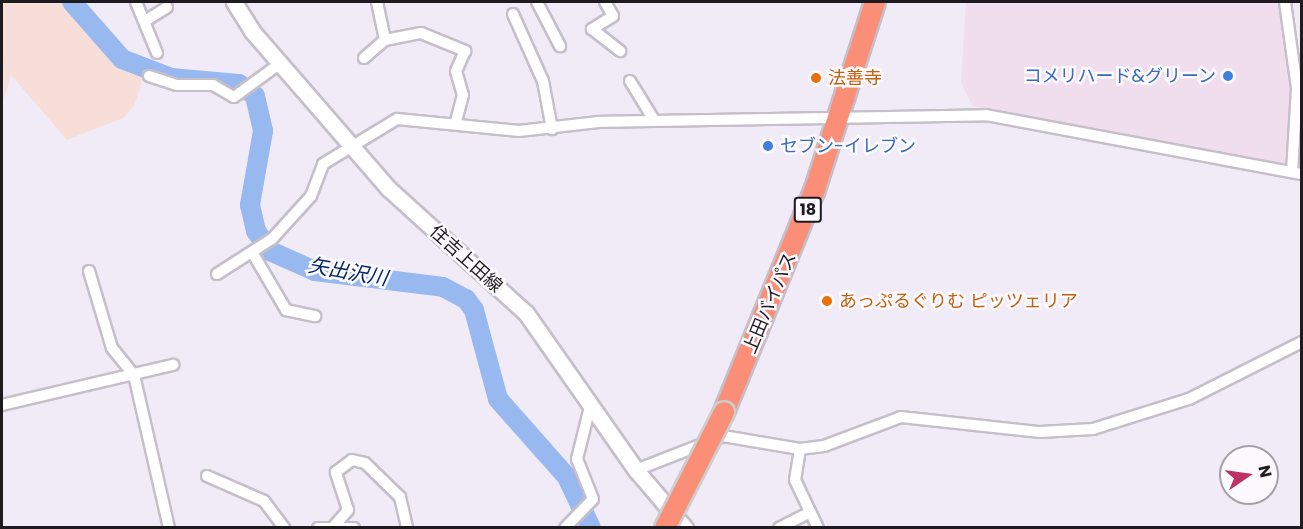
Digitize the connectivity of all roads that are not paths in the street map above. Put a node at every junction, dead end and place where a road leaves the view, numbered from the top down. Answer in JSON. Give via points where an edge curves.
{"nodes":[{"id":1,"x":136,"y":2,"type":"edge"},
{"id":2,"x":234,"y":2,"type":"edge"},
{"id":3,"x":377,"y":2,"type":"edge"},
{"id":4,"x":537,"y":2,"type":"edge"},
{"id":5,"x":605,"y":2,"type":"edge"},
{"id":6,"x":875,"y":2,"type":"edge"},
{"id":7,"x":1285,"y":2,"type":"edge"},
{"id":8,"x":167,"y":7,"type":"dead end"},
{"id":9,"x":513,"y":14,"type":"dead end"},
{"id":10,"x":145,"y":21,"type":"junction"},
{"id":11,"x":385,"y":40,"type":"junction"},
{"id":12,"x":560,"y":46,"type":"dead end"},
{"id":13,"x":620,"y":51,"type":"dead end"},
{"id":14,"x":157,"y":53,"type":"dead end"},
{"id":15,"x":364,"y":58,"type":"dead end"},
{"id":16,"x":282,"y":62,"type":"junction"},
{"id":17,"x":149,"y":76,"type":"dead end"},
{"id":18,"x":630,"y":81,"type":"dead end"},
{"id":19,"x":840,"y":119,"type":"junction"},
{"id":20,"x":654,"y":120,"type":"junction"},
{"id":21,"x":455,"y":124,"type":"junction"},
{"id":22,"x":552,"y":129,"type":"junction"},
{"id":23,"x":350,"y":145,"type":"junction"},
{"id":24,"x":1297,"y":172,"type":"edge"},
{"id":25,"x":254,"y":251,"type":"junction"},
{"id":26,"x":89,"y":271,"type":"dead end"},
{"id":27,"x":217,"y":274,"type":"dead end"},
{"id":28,"x":315,"y":316,"type":"dead end"},
{"id":29,"x":1302,"y":342,"type":"edge"},
{"id":30,"x":173,"y":365,"type":"dead end"},
{"id":31,"x":134,"y":375,"type":"junction"},
{"id":32,"x":2,"y":405,"type":"edge"},
{"id":33,"x":590,"y":407,"type":"junction"},
{"id":34,"x":800,"y":449,"type":"junction"},
{"id":35,"x":636,"y":470,"type":"junction"},
{"id":36,"x":207,"y":476,"type":"dead end"},
{"id":37,"x":810,"y":512,"type":"junction"},
{"id":38,"x":335,"y":525,"type":"junction"},
{"id":39,"x":169,"y":528,"type":"edge"},
{"id":40,"x":284,"y":528,"type":"edge"},
{"id":41,"x":318,"y":528,"type":"edge"},
{"id":42,"x":354,"y":528,"type":"edge"},
{"id":43,"x":407,"y":528,"type":"edge"},
{"id":44,"x":565,"y":528,"type":"edge"},
{"id":45,"x":665,"y":528,"type":"edge"},
{"id":46,"x":685,"y":528,"type":"edge"},
{"id":47,"x":779,"y":528,"type":"edge"},
{"id":48,"x":818,"y":528,"type":"edge"}],
"edges":[{"from":1,"to":10,"type":"street"},
{"from":2,"to":16,"type":"main road","name":"住吉上田線","via":[[252,31]]},
{"from":3,"to":11,"type":"street"},
{"from":4,"to":12,"type":"street"},
{"from":5,"to":13,"type":"street","via":[[613,16],[592,29]]},
{"from":6,"to":19,"type":"highway","name":"上田バイパス","number":"18"},
{"from":7,"to":24,"type":"street","via":[[1297,88]]},
{"from":8,"to":10,"type":"street"},
{"from":9,"to":22,"type":"street","via":[[543,81]]},
{"from":10,"to":14,"type":"street"},
{"from":11,"to":15,"type":"street"},
{"from":11,"to":21,"type":"street","via":[[421,33],[465,51],[456,71],[463,95]]},
{"from":16,"to":17,"type":"street","via":[[240,94]]},
{"from":16,"to":23,"type":"main road","name":"住吉上田線"},
{"from":18,"to":20,"type":"street"},
{"from":19,"to":20,"type":"street"},
{"from":19,"to":24,"type":"street","via":[[986,115]]},
{"from":19,"to":45,"type":"highway","name":"上田バイパス","number":"18","bridge":true,"via":[[780,283],[724,412]]},
{"from":20,"to":22,"type":"street"},
{"from":21,"to":22,"type":"street"},
{"from":21,"to":23,"type":"street","via":[[389,120]]},
{"from":23,"to":25,"type":"street","via":[[322,164],[311,196],[272,240]]},
{"from":23,"to":33,"type":"main road","name":"住吉上田線","via":[[388,188],[526,312]]},
{"from":25,"to":27,"type":"street"},
{"from":25,"to":28,"type":"street","via":[[286,310]]},
{"from":26,"to":31,"type":"street","via":[[112,348]]},
{"from":29,"to":34,"type":"street","via":[[1189,399],[1093,429],[1040,432],[902,417],[824,446]]},
{"from":30,"to":31,"type":"street"},
{"from":31,"to":32,"type":"street","via":[[87,389],[60,388]]},
{"from":31,"to":39,"type":"street"},
{"from":33,"to":35,"type":"main road","name":"住吉上田線"},
{"from":33,"to":44,"type":"street","via":[[578,443],[581,476],[593,499]]},
{"from":34,"to":35,"type":"street","via":[[723,436]]},
{"from":34,"to":37,"type":"street","via":[[795,480]]},
{"from":35,"to":46,"type":"main road","name":"住吉上田線"},
{"from":36,"to":40,"type":"street","via":[[264,501]]},
{"from":37,"to":47,"type":"street"},
{"from":37,"to":48,"type":"street"},
{"from":38,"to":41,"type":"street"},
{"from":38,"to":42,"type":"street"},
{"from":38,"to":43,"type":"street","via":[[348,510],[336,472],[352,460],[365,463],[400,497]]}]}
